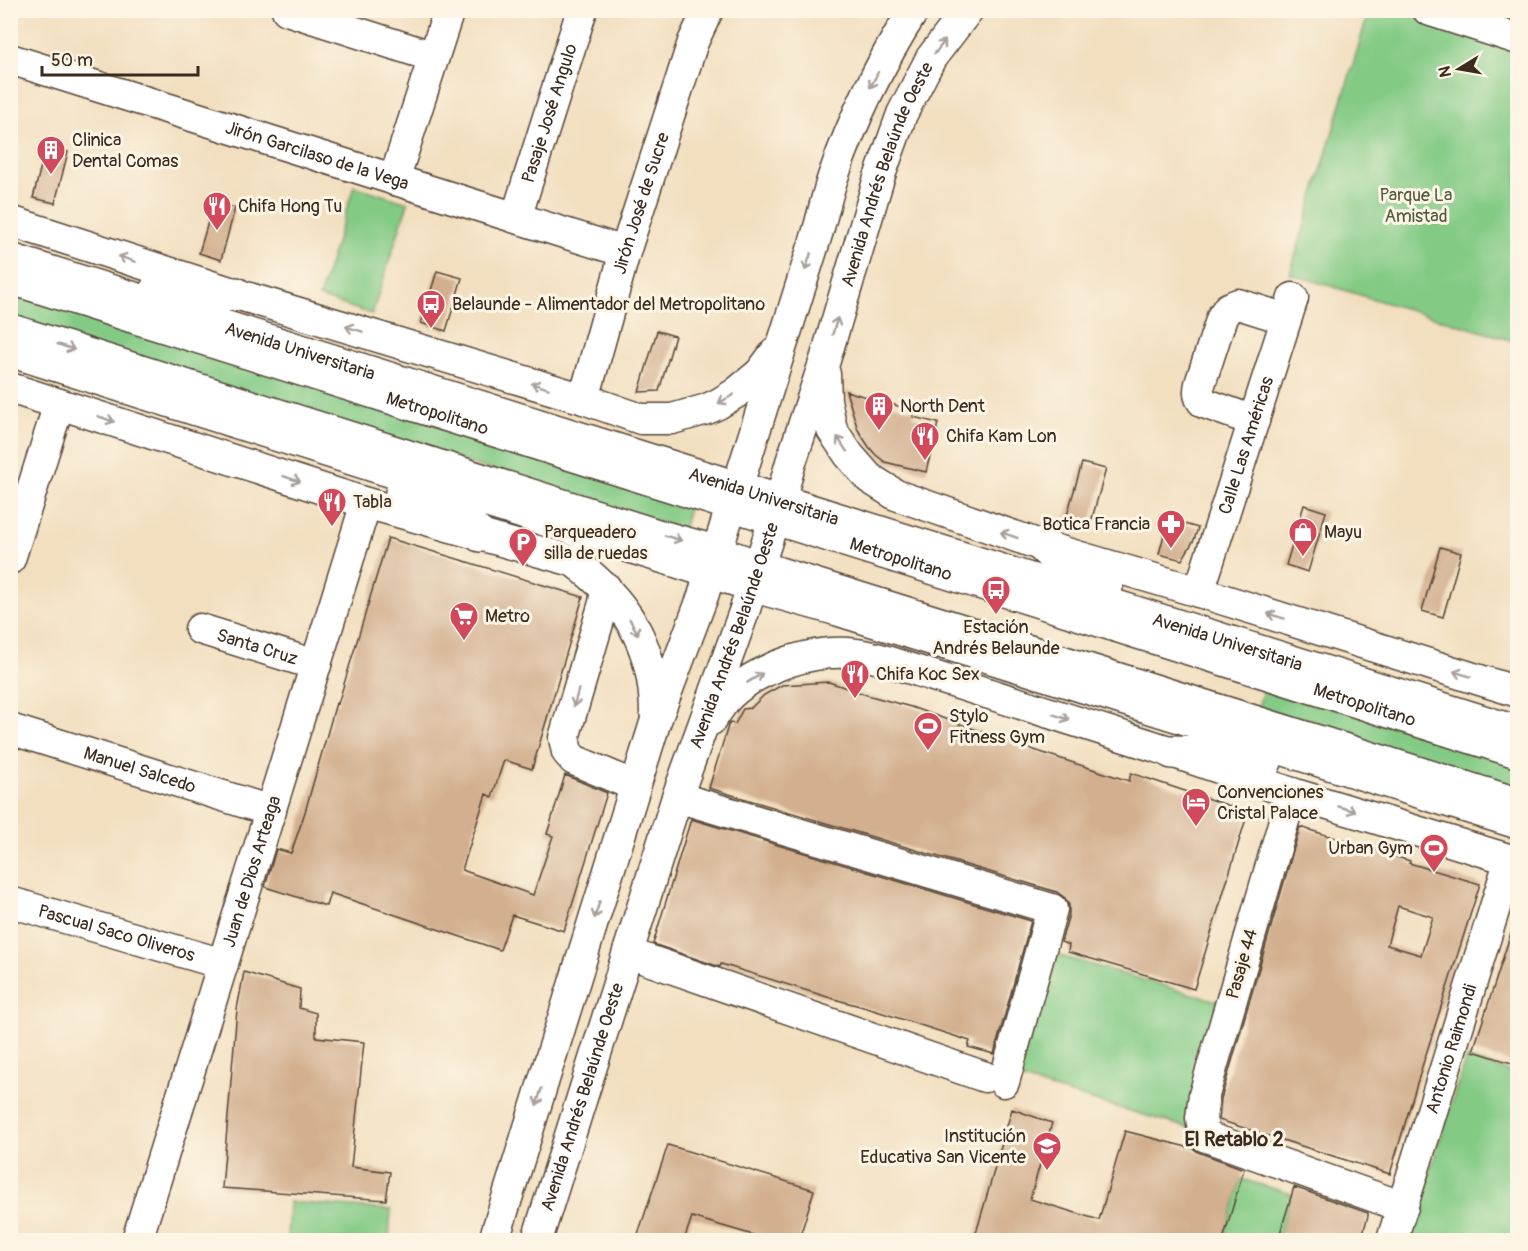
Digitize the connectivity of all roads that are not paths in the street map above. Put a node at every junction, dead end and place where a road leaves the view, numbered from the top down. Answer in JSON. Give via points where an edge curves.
{"nodes":[{"id":1,"x":449,"y":10,"type":"edge"},
{"id":2,"x":582,"y":10,"type":"edge"},
{"id":3,"x":708,"y":10,"type":"edge"},
{"id":4,"x":914,"y":10,"type":"edge"},
{"id":5,"x":968,"y":10,"type":"edge"},
{"id":6,"x":1428,"y":10,"type":"edge"},
{"id":7,"x":301,"y":12,"type":"edge"},
{"id":8,"x":1518,"y":39,"type":"edge"},
{"id":9,"x":434,"y":57,"type":"junction"},
{"id":10,"x":10,"y":59,"type":"edge"},
{"id":11,"x":833,"y":178,"type":"junction"},
{"id":12,"x":394,"y":180,"type":"junction"},
{"id":13,"x":876,"y":188,"type":"junction"},
{"id":14,"x":516,"y":218,"type":"junction"},
{"id":15,"x":10,"y":221,"type":"edge"},
{"id":16,"x":818,"y":231,"type":"junction"},
{"id":17,"x":860,"y":244,"type":"junction"},
{"id":18,"x":625,"y":252,"type":"junction"},
{"id":19,"x":10,"y":260,"type":"edge"},
{"id":20,"x":53,"y":273,"type":"junction"},
{"id":21,"x":10,"y":279,"type":"edge"},
{"id":22,"x":236,"y":294,"type":"junction"},
{"id":23,"x":10,"y":329,"type":"edge"},
{"id":24,"x":782,"y":344,"type":"junction"},
{"id":25,"x":10,"y":350,"type":"edge"},
{"id":26,"x":825,"y":360,"type":"junction"},
{"id":27,"x":10,"y":388,"type":"edge"},
{"id":28,"x":584,"y":399,"type":"junction"},
{"id":29,"x":59,"y":404,"type":"junction"},
{"id":30,"x":1254,"y":421,"type":"junction"},
{"id":31,"x":347,"y":456,"type":"junction"},
{"id":32,"x":734,"y":497,"type":"junction"},
{"id":33,"x":366,"y":503,"type":"junction"},
{"id":34,"x":777,"y":510,"type":"junction"},
{"id":35,"x":480,"y":535,"type":"junction"},
{"id":36,"x":1043,"y":546,"type":"junction"},
{"id":37,"x":10,"y":559,"type":"edge"},
{"id":38,"x":714,"y":562,"type":"junction"},
{"id":39,"x":756,"y":575,"type":"junction"},
{"id":40,"x":606,"y":588,"type":"junction"},
{"id":41,"x":1199,"y":592,"type":"junction"},
{"id":42,"x":1169,"y":624,"type":"junction"},
{"id":43,"x":200,"y":630,"type":"dead end"},
{"id":44,"x":316,"y":665,"type":"junction"},
{"id":45,"x":1518,"y":692,"type":"edge"},
{"id":46,"x":655,"y":723,"type":"junction"},
{"id":47,"x":10,"y":729,"type":"edge"},
{"id":48,"x":1518,"y":733,"type":"edge"},
{"id":49,"x":699,"y":734,"type":"junction"},
{"id":50,"x":1172,"y":752,"type":"junction"},
{"id":51,"x":1518,"y":753,"type":"edge"},
{"id":52,"x":1359,"y":772,"type":"junction"},
{"id":53,"x":635,"y":786,"type":"junction"},
{"id":54,"x":1292,"y":793,"type":"junction"},
{"id":55,"x":677,"y":797,"type":"junction"},
{"id":56,"x":1518,"y":803,"type":"edge"},
{"id":57,"x":271,"y":811,"type":"junction"},
{"id":58,"x":625,"y":818,"type":"junction"},
{"id":59,"x":1518,"y":822,"type":"edge"},
{"id":60,"x":666,"y":832,"type":"junction"},
{"id":61,"x":1514,"y":861,"type":"edge"},
{"id":62,"x":608,"y":876,"type":"junction"},
{"id":63,"x":648,"y":889,"type":"junction"},
{"id":64,"x":10,"y":902,"type":"edge"},
{"id":65,"x":628,"y":953,"type":"junction"},
{"id":66,"x":223,"y":964,"type":"junction"},
{"id":67,"x":1403,"y":1207,"type":"junction"},
{"id":68,"x":137,"y":1240,"type":"edge"},
{"id":69,"x":494,"y":1240,"type":"edge"},
{"id":70,"x":537,"y":1240,"type":"edge"},
{"id":71,"x":1392,"y":1240,"type":"edge"}],
"edges":[{"from":1,"to":9,"type":"street"},
{"from":2,"to":14,"type":"street","name":"Pasaje José Angulo"},
{"from":3,"to":18,"type":"street","name":"Jirón José de Sucre","via":[[693,42]]},
{"from":4,"to":11,"type":"street","one_way":true,"via":[[864,99]]},
{"from":13,"to":5,"type":"street","name":"Avenida Andrés Belaúnde Oeste","one_way":true,"via":[[902,114],[932,58]]},
{"from":6,"to":8,"type":"street"},
{"from":7,"to":9,"type":"street"},
{"from":9,"to":12,"type":"street"},
{"from":10,"to":12,"type":"street","name":"Jirón Garcilaso de la Vega"},
{"from":11,"to":13,"type":"street","via":[[854,187]]},
{"from":11,"to":16,"type":"street"},
{"from":12,"to":14,"type":"street","name":"Jirón Garcilaso de la Vega"},
{"from":13,"to":17,"type":"street","name":"Avenida Andrés Belaúnde Oeste"},
{"from":14,"to":18,"type":"street","name":"Jirón Garcilaso de la Vega"},
{"from":22,"to":15,"type":"street","name":"Avenida Universitaria","one_way":true},
{"from":16,"to":17,"type":"street","via":[[840,234]]},
{"from":16,"to":24,"type":"street","one_way":true},
{"from":26,"to":17,"type":"street","name":"Avenida Andrés Belaúnde Oeste","one_way":true},
{"from":18,"to":28,"type":"street","name":"Jirón José de Sucre"},
{"from":19,"to":20,"type":"main road","name":"Avenida Universitaria"},
{"from":20,"to":22,"type":"main road","via":[[74,271],[201,296]]},
{"from":20,"to":32,"type":"main road","name":"Avenida Universitaria"},
{"from":21,"to":32,"type":"street","name":"Metropolitano"},
{"from":28,"to":22,"type":"street","name":"Avenida Universitaria","one_way":true},
{"from":23,"to":38,"type":"street","one_way":true,"via":[[659,535]]},
{"from":24,"to":28,"type":"street","name":"Avenida Universitaria","one_way":true,"via":[[760,373],[736,393],[707,409],[672,419],[641,419]]},
{"from":24,"to":32,"type":"street"},
{"from":25,"to":31,"type":"main road"},
{"from":26,"to":34,"type":"street","name":"Avenida Andrés Belaúnde Oeste"},
{"from":36,"to":26,"type":"street","one_way":true,"via":[[896,495],[869,478],[832,430]]},
{"from":27,"to":29,"type":"street"},
{"from":29,"to":33,"type":"street","one_way":true},
{"from":29,"to":37,"type":"street"},
{"from":30,"to":30,"type":"street","name":"Calle Las Américas","via":[[1290,309],[1238,304],[1228,308],[1222,317],[1199,394],[1204,403]]},
{"from":30,"to":41,"type":"street","name":"Calle Las Américas"},
{"from":31,"to":35,"type":"main road","via":[[372,480],[456,516]]},
{"from":31,"to":38,"type":"main road"},
{"from":32,"to":34,"type":"main road","name":"Avenida Universitaria"},
{"from":32,"to":38,"type":"street"},
{"from":33,"to":35,"type":"street"},
{"from":33,"to":44,"type":"street","name":"Juan de Dios Arteaga"},
{"from":34,"to":39,"type":"street","name":"Avenida Andrés Belaúnde Oeste"},
{"from":34,"to":42,"type":"main road","name":"Avenida Universitaria"},
{"from":34,"to":51,"type":"street","name":"Metropolitano"},
{"from":35,"to":40,"type":"street","via":[[573,561]]},
{"from":36,"to":41,"type":"street"},
{"from":36,"to":42,"type":"main road","via":[[1063,566],[1125,596]]},
{"from":38,"to":39,"type":"main road"},
{"from":38,"to":46,"type":"street"},
{"from":39,"to":49,"type":"street","name":"Avenida Andrés Belaúnde Oeste"},
{"from":39,"to":52,"type":"main road","via":[[849,613]]},
{"from":39,"to":56,"type":"street"},
{"from":40,"to":46,"type":"street","one_way":true,"via":[[632,621],[640,639],[655,693]]},
{"from":40,"to":53,"type":"street","one_way":true,"via":[[564,738],[567,752],[574,760]]},
{"from":45,"to":41,"type":"street","one_way":true},
{"from":42,"to":48,"type":"main road","name":"Avenida Universitaria"},
{"from":43,"to":44,"type":"street","name":"Santa Cruz"},
{"from":44,"to":57,"type":"street","name":"Juan de Dios Arteaga"},
{"from":46,"to":53,"type":"street"},
{"from":47,"to":57,"type":"street","name":"Manuel Salcedo"},
{"from":49,"to":50,"type":"street","one_way":true,"via":[[730,695],[783,663],[831,654],[856,654]]},
{"from":49,"to":55,"type":"street","name":"Avenida Andrés Belaúnde Oeste"},
{"from":50,"to":52,"type":"main road","via":[[1221,753],[1322,774]]},
{"from":50,"to":54,"type":"street"},
{"from":52,"to":59,"type":"main road"},
{"from":53,"to":58,"type":"street"},
{"from":54,"to":61,"type":"street","one_way":true},
{"from":54,"to":67,"type":"street","name":"Pasaje 44","via":[[1204,1095],[1204,1136]]},
{"from":55,"to":60,"type":"street","name":"Avenida Andrés Belaúnde Oeste"},
{"from":55,"to":65,"type":"street","via":[[1052,909],[994,1079]]},
{"from":57,"to":66,"type":"street","name":"Juan de Dios Arteaga"},
{"from":58,"to":60,"type":"street","via":[[644,830]]},
{"from":58,"to":62,"type":"street"},
{"from":60,"to":63,"type":"street","name":"Avenida Andrés Belaúnde Oeste"},
{"from":61,"to":67,"type":"street","name":"Antonio Raimondi"},
{"from":62,"to":63,"type":"street","via":[[629,876]]},
{"from":62,"to":69,"type":"street","one_way":true},
{"from":63,"to":65,"type":"street","name":"Avenida Andrés Belaúnde Oeste"},
{"from":64,"to":66,"type":"street","name":"Pascual Saco Oliveros"},
{"from":65,"to":70,"type":"street","name":"Avenida Andrés Belaúnde Oeste"},
{"from":66,"to":68,"type":"street","name":"Juan de Dios Arteaga"},
{"from":67,"to":71,"type":"street","name":"Antonio Raimondi"}]}
